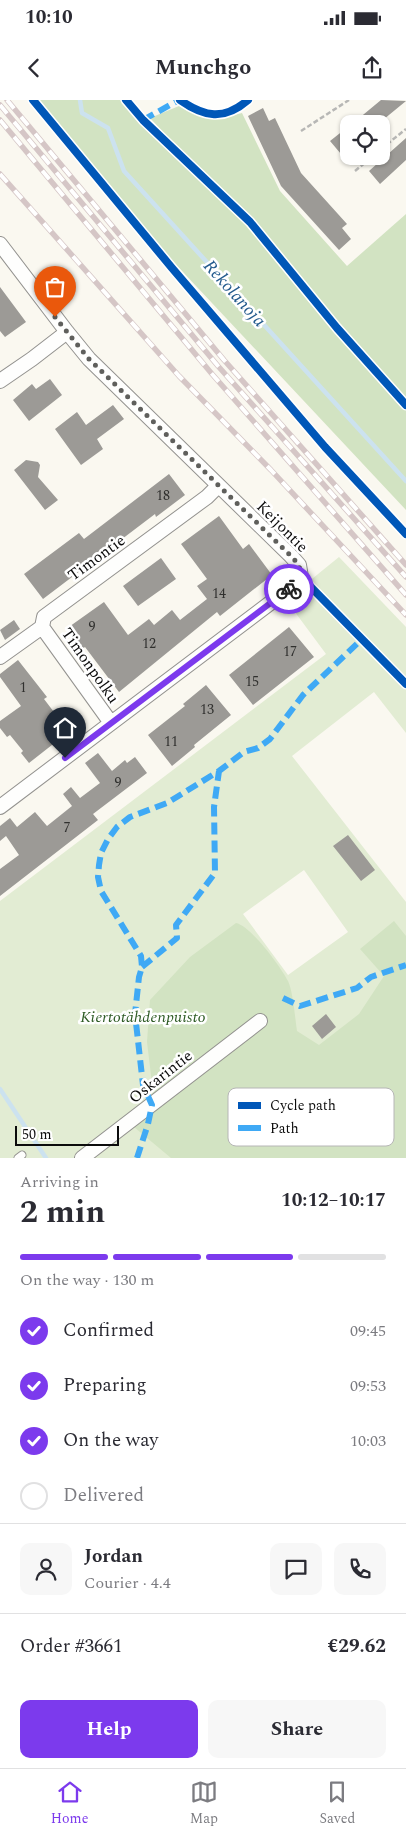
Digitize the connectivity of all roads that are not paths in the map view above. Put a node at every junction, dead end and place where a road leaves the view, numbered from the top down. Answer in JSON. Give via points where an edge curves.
{"nodes":[{"id":1,"x":192,"y":100,"type":"edge"},
{"id":2,"x":234,"y":100,"type":"edge"},
{"id":3,"x":0,"y":244,"type":"edge"},
{"id":4,"x":66,"y":332,"type":"junction"},
{"id":5,"x":0,"y":381,"type":"edge"},
{"id":6,"x":218,"y":486,"type":"junction"},
{"id":7,"x":42,"y":627,"type":"junction"},
{"id":8,"x":0,"y":657,"type":"edge"},
{"id":9,"x":111,"y":723,"type":"junction"},
{"id":10,"x":0,"y":807,"type":"edge"},
{"id":11,"x":260,"y":1021,"type":"dead end"},
{"id":12,"x":82,"y":1158,"type":"edge"}],
"edges":[{"from":1,"to":2,"type":"street","via":[[208,106]]},
{"from":3,"to":4,"type":"street","name":"Keijontie"},
{"from":4,"to":5,"type":"street"},
{"from":4,"to":6,"type":"street","name":"Keijontie","via":[[89,359]]},
{"from":6,"to":7,"type":"street","name":"Timontie","via":[[44,617]]},
{"from":6,"to":9,"type":"street","name":"Keijontie","via":[[291,556],[299,565],[301,577]]},
{"from":7,"to":8,"type":"street","name":"Timontie"},
{"from":7,"to":9,"type":"street","name":"Timonpolku"},
{"from":9,"to":10,"type":"street","name":"Keijontie"},
{"from":11,"to":12,"type":"street","name":"Oskarintie"}]}
